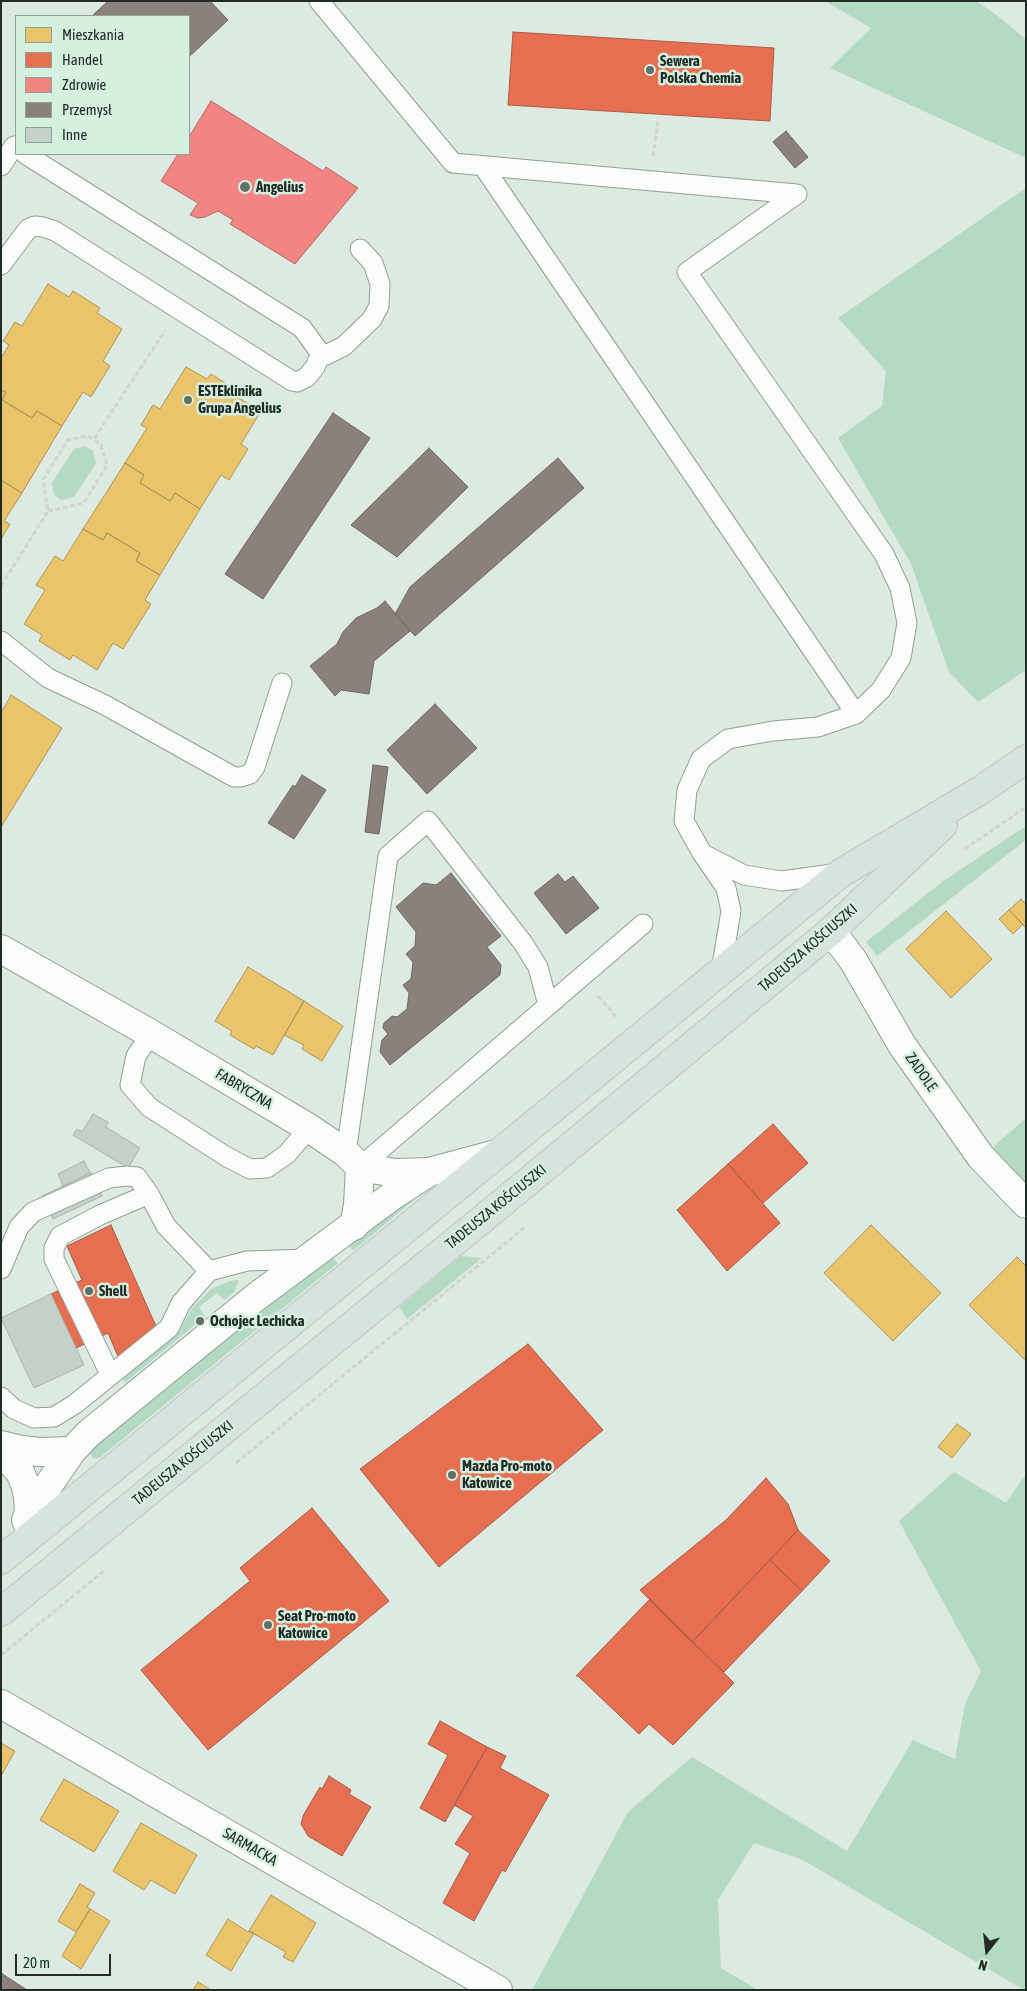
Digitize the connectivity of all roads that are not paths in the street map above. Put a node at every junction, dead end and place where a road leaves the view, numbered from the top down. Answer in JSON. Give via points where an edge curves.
{"nodes":[{"id":1,"x":319,"y":1,"type":"edge"},
{"id":2,"x":15,"y":147,"type":"edge"},
{"id":3,"x":27,"y":155,"type":"edge"},
{"id":4,"x":1,"y":166,"type":"edge"},
{"id":5,"x":483,"y":166,"type":"junction"},
{"id":6,"x":360,"y":249,"type":"dead end"},
{"id":7,"x":1,"y":265,"type":"edge"},
{"id":8,"x":321,"y":354,"type":"junction"},
{"id":9,"x":1,"y":641,"type":"edge"},
{"id":10,"x":282,"y":683,"type":"dead end"},
{"id":11,"x":856,"y":714,"type":"junction"},
{"id":12,"x":1026,"y":759,"type":"edge"},
{"id":13,"x":981,"y":790,"type":"junction"},
{"id":14,"x":702,"y":854,"type":"junction"},
{"id":15,"x":840,"y":873,"type":"junction"},
{"id":16,"x":643,"y":924,"type":"dead end"},
{"id":17,"x":830,"y":930,"type":"junction"},
{"id":18,"x":1,"y":950,"type":"edge"},
{"id":19,"x":721,"y":971,"type":"junction"},
{"id":20,"x":548,"y":1005,"type":"junction"},
{"id":21,"x":152,"y":1034,"type":"junction"},
{"id":22,"x":309,"y":1128,"type":"junction"},
{"id":23,"x":496,"y":1154,"type":"junction"},
{"id":24,"x":353,"y":1160,"type":"junction"},
{"id":25,"x":429,"y":1172,"type":"junction"},
{"id":26,"x":149,"y":1194,"type":"junction"},
{"id":27,"x":1026,"y":1204,"type":"edge"},
{"id":28,"x":354,"y":1226,"type":"junction"},
{"id":29,"x":308,"y":1259,"type":"junction"},
{"id":30,"x":1,"y":1268,"type":"edge"},
{"id":31,"x":209,"y":1272,"type":"junction"},
{"id":32,"x":110,"y":1374,"type":"junction"},
{"id":33,"x":1,"y":1397,"type":"edge"},
{"id":34,"x":75,"y":1404,"type":"junction"},
{"id":35,"x":80,"y":1443,"type":"junction"},
{"id":36,"x":1,"y":1444,"type":"edge"},
{"id":37,"x":1,"y":1452,"type":"edge"},
{"id":38,"x":29,"y":1513,"type":"junction"},
{"id":39,"x":8,"y":1555,"type":"edge"},
{"id":40,"x":1,"y":1612,"type":"edge"},
{"id":41,"x":1,"y":1704,"type":"edge"},
{"id":42,"x":498,"y":1990,"type":"edge"}],
"edges":[{"from":1,"to":5,"type":"lane","via":[[453,163]]},
{"from":2,"to":4,"type":"lane"},
{"from":3,"to":8,"type":"lane","via":[[302,328]]},
{"from":5,"to":11,"type":"lane"},
{"from":5,"to":11,"type":"lane","via":[[797,194],[687,272],[884,554],[900,588],[907,622],[901,658],[881,690]]},
{"from":6,"to":8,"type":"lane","via":[[373,263],[380,284],[379,306],[372,319],[344,346]]},
{"from":7,"to":8,"type":"lane","via":[[28,228],[43,227],[56,231],[292,380],[297,382],[307,377]]},
{"from":9,"to":10,"type":"lane","via":[[48,678],[105,705],[234,777],[250,774],[255,767]]},
{"from":11,"to":14,"type":"lane","via":[[818,727],[728,739],[701,759],[687,790],[684,821]]},
{"from":12,"to":13,"type":"main road","name":"TADEUSZA KOŚCIUSZKI"},
{"from":13,"to":15,"type":"main road","name":"TADEUSZA KOŚCIUSZKI"},
{"from":13,"to":17,"type":"main road","name":"TADEUSZA KOŚCIUSZKI"},
{"from":14,"to":15,"type":"lane","via":[[744,875],[782,881]]},
{"from":14,"to":19,"type":"lane","via":[[726,888],[731,911]]},
{"from":15,"to":19,"type":"main road","name":"TADEUSZA KOŚCIUSZKI"},
{"from":16,"to":20,"type":"lane"},
{"from":17,"to":27,"type":"street","name":"ZADOLE","via":[[853,960],[902,1045],[982,1158]]},
{"from":17,"to":40,"type":"main road","name":"TADEUSZA KOŚCIUSZKI"},
{"from":18,"to":21,"type":"street","name":"FABRYCZNA"},
{"from":19,"to":23,"type":"main road","name":"TADEUSZA KOŚCIUSZKI"},
{"from":20,"to":24,"type":"lane"},
{"from":20,"to":24,"type":"lane","via":[[538,968],[523,943],[428,821],[388,856]]},
{"from":21,"to":22,"type":"street","name":"FABRYCZNA"},
{"from":21,"to":22,"type":"lane","via":[[136,1056],[130,1085],[149,1107],[227,1156],[250,1169],[267,1168],[287,1154]]},
{"from":22,"to":24,"type":"street","name":"FABRYCZNA"},
{"from":23,"to":25,"type":"street","name":"FABRYCZNA"},
{"from":23,"to":39,"type":"main road","name":"TADEUSZA KOŚCIUSZKI"},
{"from":24,"to":25,"type":"street","name":"FABRYCZNA","via":[[395,1173]]},
{"from":24,"to":28,"type":"street","via":[[358,1204]]},
{"from":25,"to":28,"type":"street"},
{"from":26,"to":30,"type":"lane","via":[[137,1178],[109,1178],[34,1212],[19,1227]]},
{"from":26,"to":31,"type":"lane","via":[[166,1226]]},
{"from":26,"to":32,"type":"lane","via":[[60,1236],[54,1248],[54,1259]]},
{"from":28,"to":29,"type":"street"},
{"from":29,"to":31,"type":"lane","via":[[246,1261]]},
{"from":29,"to":35,"type":"street","via":[[256,1297]]},
{"from":31,"to":32,"type":"lane","via":[[181,1303],[169,1328]]},
{"from":32,"to":34,"type":"lane"},
{"from":33,"to":34,"type":"lane","via":[[14,1409],[34,1418],[54,1417]]},
{"from":34,"to":35,"type":"lane"},
{"from":35,"to":36,"type":"street","via":[[31,1451]]},
{"from":35,"to":38,"type":"street"},
{"from":37,"to":38,"type":"street","via":[[20,1472],[28,1496]]},
{"from":38,"to":39,"type":"street"},
{"from":41,"to":42,"type":"street","name":"SARMACKA"}]}
